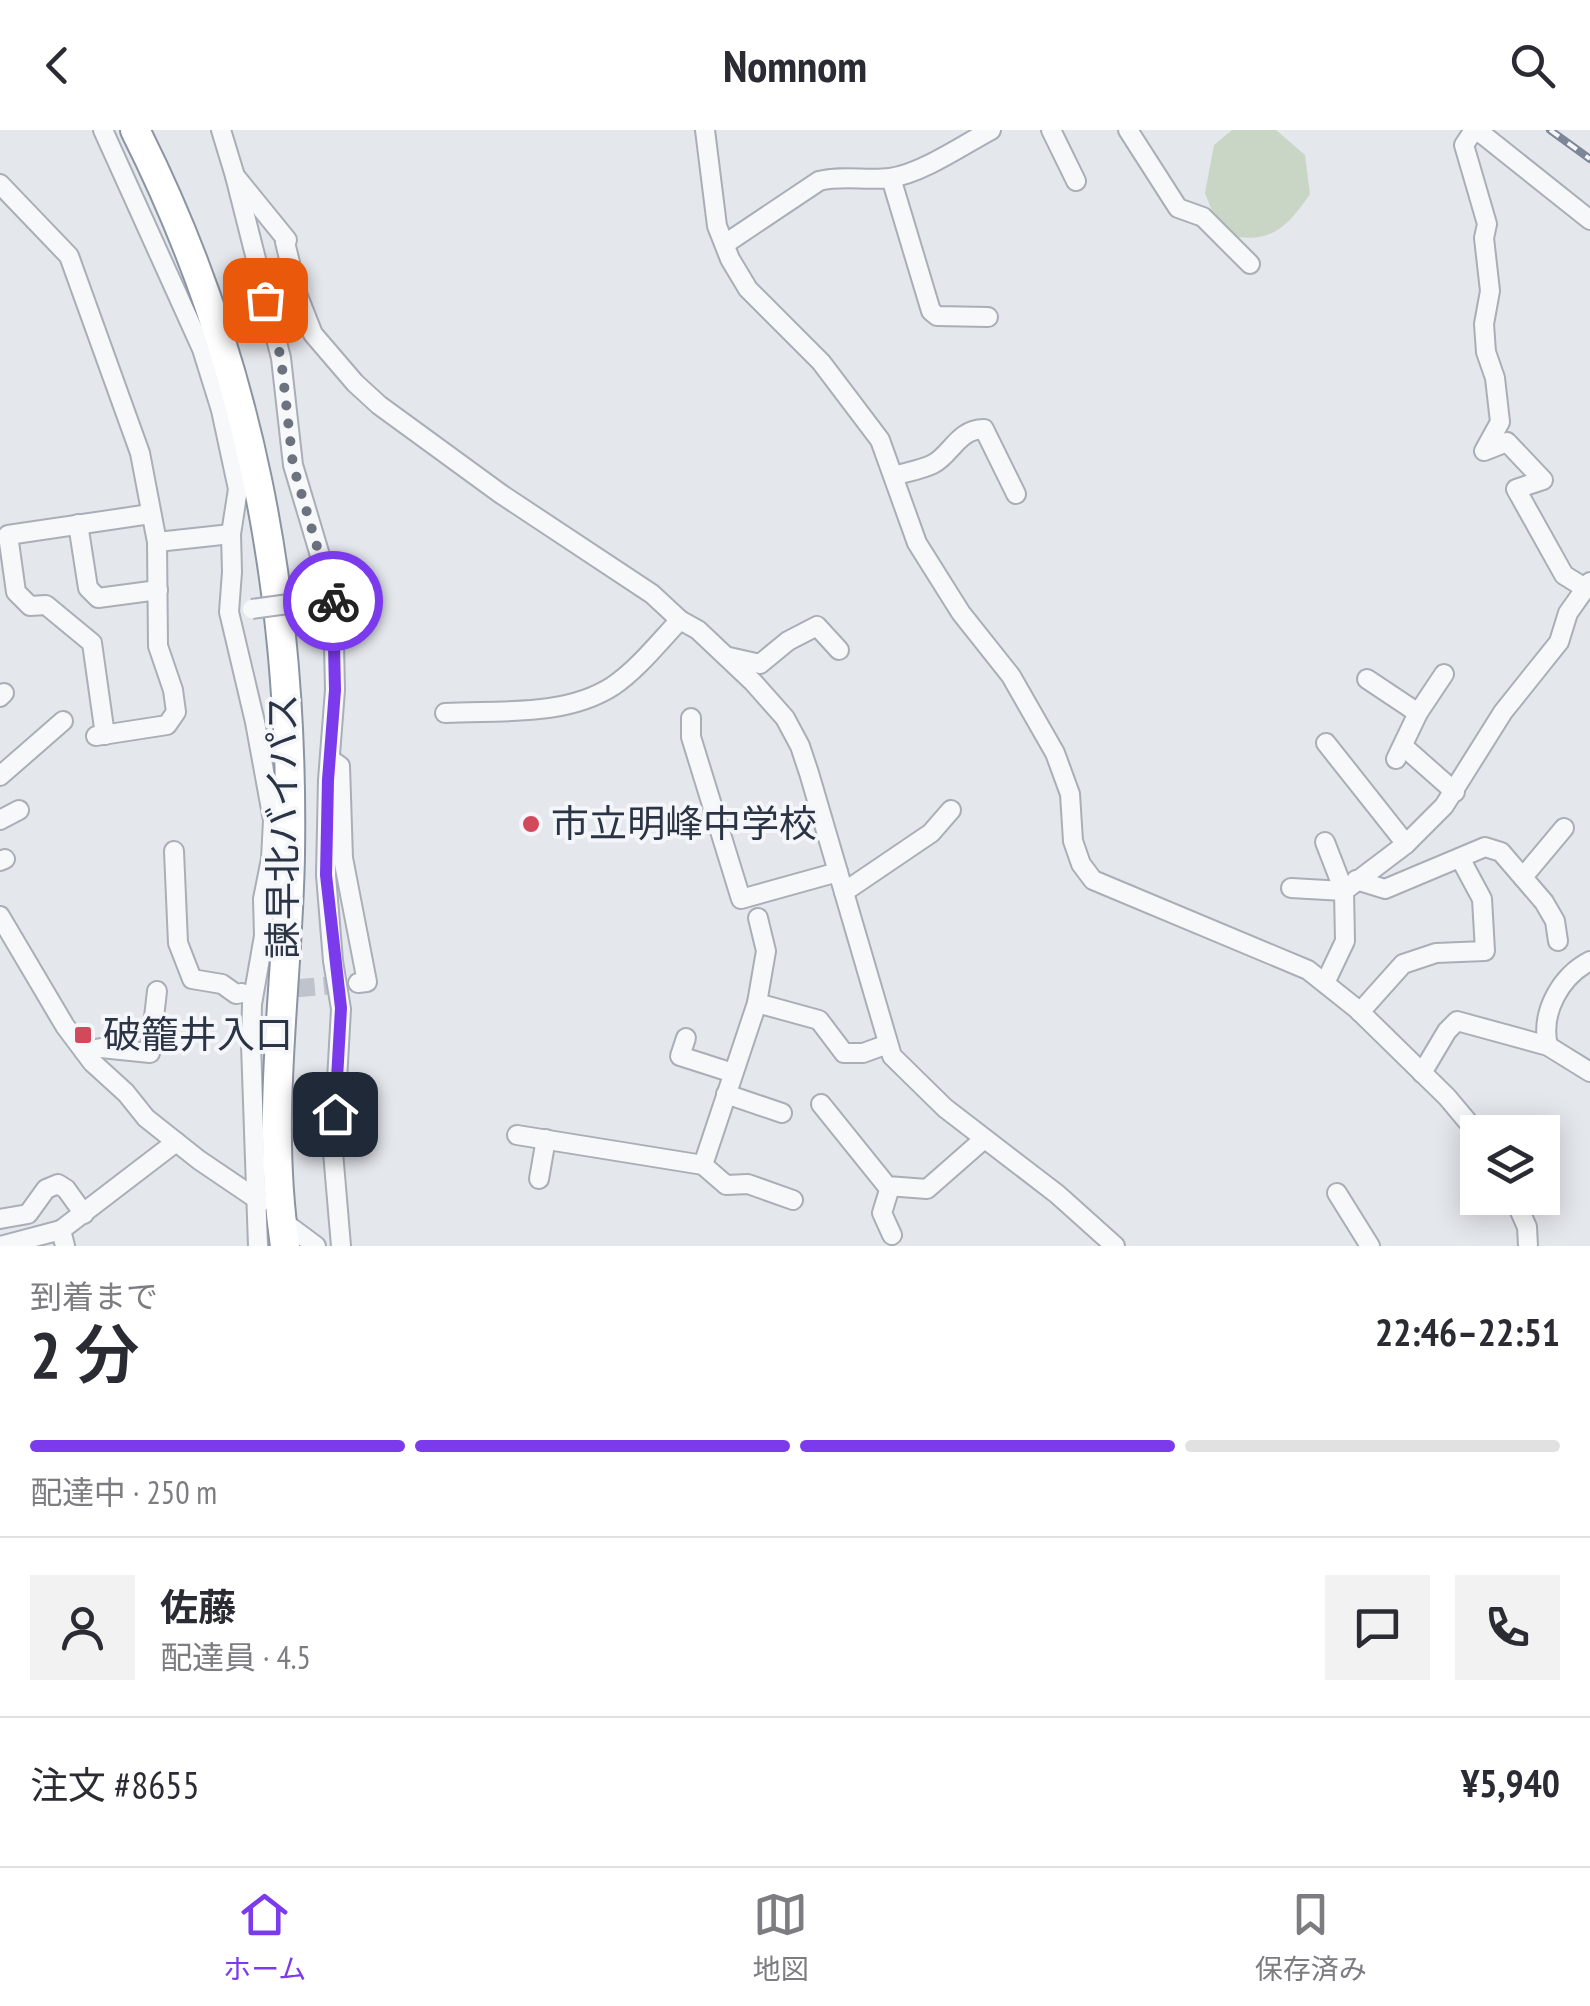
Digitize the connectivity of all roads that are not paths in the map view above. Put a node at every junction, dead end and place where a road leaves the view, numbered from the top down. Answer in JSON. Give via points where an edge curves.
{"nodes":[{"id":1,"x":103,"y":130,"type":"edge"},
{"id":2,"x":136,"y":130,"type":"edge"},
{"id":3,"x":221,"y":130,"type":"edge"},
{"id":4,"x":705,"y":130,"type":"edge"},
{"id":5,"x":991,"y":130,"type":"edge"},
{"id":6,"x":1051,"y":130,"type":"edge"},
{"id":7,"x":1128,"y":130,"type":"edge"},
{"id":8,"x":1475,"y":130,"type":"edge"},
{"id":9,"x":235,"y":176,"type":"junction"},
{"id":10,"x":890,"y":178,"type":"junction"},
{"id":11,"x":1076,"y":181,"type":"dead end"},
{"id":12,"x":0,"y":184,"type":"edge"},
{"id":13,"x":1590,"y":220,"type":"edge"},
{"id":14,"x":725,"y":244,"type":"junction"},
{"id":15,"x":1250,"y":264,"type":"dead end"},
{"id":16,"x":988,"y":317,"type":"dead end"},
{"id":17,"x":894,"y":476,"type":"junction"},
{"id":18,"x":1016,"y":494,"type":"dead end"},
{"id":19,"x":150,"y":514,"type":"junction"},
{"id":20,"x":78,"y":524,"type":"junction"},
{"id":21,"x":231,"y":534,"type":"junction"},
{"id":22,"x":157,"y":542,"type":"junction"},
{"id":23,"x":1587,"y":585,"type":"edge"},
{"id":24,"x":158,"y":590,"type":"junction"},
{"id":25,"x":329,"y":599,"type":"junction"},
{"id":26,"x":229,"y":612,"type":"junction"},
{"id":27,"x":680,"y":620,"type":"junction"},
{"id":28,"x":839,"y":650,"type":"dead end"},
{"id":29,"x":728,"y":657,"type":"junction"},
{"id":30,"x":1444,"y":674,"type":"dead end"},
{"id":31,"x":1367,"y":679,"type":"dead end"},
{"id":32,"x":1418,"y":712,"type":"junction"},
{"id":33,"x":445,"y":713,"type":"dead end"},
{"id":34,"x":691,"y":718,"type":"dead end"},
{"id":35,"x":63,"y":721,"type":"dead end"},
{"id":36,"x":1326,"y":743,"type":"dead end"},
{"id":37,"x":330,"y":760,"type":"junction"},
{"id":38,"x":0,"y":776,"type":"edge"},
{"id":39,"x":1455,"y":792,"type":"junction"},
{"id":40,"x":19,"y":810,"type":"dead end"},
{"id":41,"x":951,"y":810,"type":"dead end"},
{"id":42,"x":0,"y":820,"type":"edge"},
{"id":43,"x":1564,"y":828,"type":"dead end"},
{"id":44,"x":1325,"y":842,"type":"dead end"},
{"id":45,"x":1406,"y":844,"type":"junction"},
{"id":46,"x":174,"y":851,"type":"dead end"},
{"id":47,"x":1460,"y":858,"type":"junction"},
{"id":48,"x":838,"y":872,"type":"junction"},
{"id":49,"x":1523,"y":877,"type":"junction"},
{"id":50,"x":1350,"y":886,"type":"junction"},
{"id":51,"x":1291,"y":888,"type":"dead end"},
{"id":52,"x":844,"y":892,"type":"junction"},
{"id":53,"x":0,"y":916,"type":"edge"},
{"id":54,"x":758,"y":918,"type":"dead end"},
{"id":55,"x":1558,"y":941,"type":"dead end"},
{"id":56,"x":1590,"y":961,"type":"edge"},
{"id":57,"x":1325,"y":983,"type":"junction"},
{"id":58,"x":358,"y":984,"type":"dead end"},
{"id":59,"x":156,"y":991,"type":"dead end"},
{"id":60,"x":242,"y":993,"type":"tunnel mouth"},
{"id":61,"x":757,"y":1003,"type":"junction"},
{"id":62,"x":1360,"y":1012,"type":"junction"},
{"id":63,"x":686,"y":1038,"type":"dead end"},
{"id":64,"x":888,"y":1044,"type":"junction"},
{"id":65,"x":1548,"y":1046,"type":"junction"},
{"id":66,"x":84,"y":1051,"type":"junction"},
{"id":67,"x":1422,"y":1072,"type":"junction"},
{"id":68,"x":1590,"y":1072,"type":"edge"},
{"id":69,"x":733,"y":1073,"type":"junction"},
{"id":70,"x":726,"y":1094,"type":"junction"},
{"id":71,"x":782,"y":1113,"type":"dead end"},
{"id":72,"x":823,"y":1113,"type":"dead end"},
{"id":73,"x":1461,"y":1115,"type":"edge"},
{"id":74,"x":518,"y":1135,"type":"dead end"},
{"id":75,"x":984,"y":1138,"type":"junction"},
{"id":76,"x":546,"y":1139,"type":"junction"},
{"id":77,"x":176,"y":1142,"type":"junction"},
{"id":78,"x":703,"y":1164,"type":"junction"},
{"id":79,"x":539,"y":1179,"type":"dead end"},
{"id":80,"x":890,"y":1187,"type":"junction"},
{"id":81,"x":1337,"y":1192,"type":"dead end"},
{"id":82,"x":254,"y":1196,"type":"junction"},
{"id":83,"x":793,"y":1200,"type":"dead end"},
{"id":84,"x":84,"y":1214,"type":"junction"},
{"id":85,"x":1522,"y":1215,"type":"edge"},
{"id":86,"x":0,"y":1219,"type":"edge"},
{"id":87,"x":283,"y":1233,"type":"edge"},
{"id":88,"x":892,"y":1235,"type":"dead end"},
{"id":89,"x":63,"y":1238,"type":"edge"},
{"id":90,"x":0,"y":1246,"type":"edge"},
{"id":91,"x":258,"y":1246,"type":"edge"},
{"id":92,"x":316,"y":1246,"type":"edge"},
{"id":93,"x":341,"y":1246,"type":"edge"},
{"id":94,"x":1115,"y":1246,"type":"edge"},
{"id":95,"x":1370,"y":1246,"type":"edge"},
{"id":96,"x":1528,"y":1246,"type":"edge"}],
"edges":[{"from":1,"to":21,"type":"street","via":[[202,349],[238,489]]},
{"from":2,"to":87,"type":"highway","name":"諫早北バイパス","via":[[177,217],[238,390],[277,592],[290,855],[277,1080]]},
{"from":3,"to":9,"type":"street"},
{"from":4,"to":14,"type":"street"},
{"from":5,"to":10,"type":"street"},
{"from":6,"to":11,"type":"street"},
{"from":7,"to":15,"type":"street","via":[[1178,208],[1203,217]]},
{"from":8,"to":13,"type":"street"},
{"from":8,"to":23,"type":"street","via":[[1464,145],[1487,224],[1484,324],[1500,422],[1484,451],[1507,442],[1543,480],[1516,490],[1564,576]]},
{"from":9,"to":25,"type":"street","via":[[281,358],[293,465]]},
{"from":9,"to":27,"type":"street","via":[[287,240],[313,334],[355,383]]},
{"from":10,"to":14,"type":"street","via":[[819,180]]},
{"from":10,"to":16,"type":"street","via":[[931,311]]},
{"from":12,"to":19,"type":"street","via":[[58,242],[79,279],[140,452]]},
{"from":14,"to":17,"type":"street","via":[[748,289],[865,417]]},
{"from":17,"to":18,"type":"street","via":[[936,463],[950,445],[984,430]]},
{"from":17,"to":57,"type":"street","via":[[918,543],[1055,752],[1070,794],[1073,840],[1093,880],[1292,962]]},
{"from":19,"to":20,"type":"street"},
{"from":19,"to":22,"type":"street"},
{"from":20,"to":24,"type":"street","via":[[88,588],[98,598]]},
{"from":20,"to":24,"type":"street","via":[[8,535],[16,592],[30,606],[46,605],[92,643],[100,736],[167,725],[176,712],[158,646]]},
{"from":21,"to":22,"type":"street"},
{"from":21,"to":26,"type":"street"},
{"from":22,"to":24,"type":"street"},
{"from":23,"to":39,"type":"street","via":[[1559,642],[1504,712]]},
{"from":25,"to":26,"type":"street","bridge":true},
{"from":25,"to":37,"type":"street","via":[[335,690]]},
{"from":26,"to":82,"type":"street","via":[[272,820],[251,1024]]},
{"from":27,"to":29,"type":"street"},
{"from":27,"to":33,"type":"street","via":[[612,686],[581,701]]},
{"from":28,"to":29,"type":"street","via":[[817,626],[760,664]]},
{"from":29,"to":48,"type":"street","via":[[785,718],[800,746]]},
{"from":30,"to":32,"type":"street"},
{"from":31,"to":32,"type":"street"},
{"from":32,"to":39,"type":"street","via":[[1399,752]]},
{"from":34,"to":48,"type":"street","via":[[741,898]]},
{"from":35,"to":38,"type":"street"},
{"from":36,"to":45,"type":"street"},
{"from":37,"to":58,"type":"street","via":[[340,766],[342,858],[366,982]]},
{"from":37,"to":93,"type":"street","via":[[326,875],[341,1008],[334,1152]]},
{"from":39,"to":45,"type":"street"},
{"from":40,"to":42,"type":"street"},
{"from":41,"to":52,"type":"street","via":[[931,834]]},
{"from":43,"to":49,"type":"street"},
{"from":44,"to":50,"type":"street"},
{"from":45,"to":50,"type":"street"},
{"from":46,"to":60,"type":"street","via":[[178,942],[192,979]]},
{"from":47,"to":49,"type":"street","via":[[1484,848],[1501,852]]},
{"from":47,"to":50,"type":"street","via":[[1385,889]]},
{"from":47,"to":62,"type":"street","via":[[1482,899],[1485,951],[1436,953],[1403,964]]},
{"from":48,"to":52,"type":"street"},
{"from":49,"to":55,"type":"street","via":[[1556,921]]},
{"from":50,"to":51,"type":"street"},
{"from":50,"to":57,"type":"street","via":[[1345,941]]},
{"from":52,"to":64,"type":"street"},
{"from":53,"to":66,"type":"street"},
{"from":54,"to":61,"type":"street","via":[[766,951]]},
{"from":56,"to":65,"type":"street","via":[[1561,984],[1545,1034]]},
{"from":57,"to":62,"type":"street"},
{"from":59,"to":66,"type":"street","via":[[150,1053]]},
{"from":61,"to":64,"type":"street","via":[[819,1020],[844,1053]]},
{"from":61,"to":69,"type":"street"},
{"from":62,"to":67,"type":"street"},
{"from":63,"to":69,"type":"street","via":[[680,1056]]},
{"from":64,"to":75,"type":"street","via":[[918,1084]]},
{"from":65,"to":67,"type":"street","via":[[1456,1021]]},
{"from":65,"to":68,"type":"street"},
{"from":66,"to":77,"type":"street"},
{"from":67,"to":73,"type":"street"},
{"from":69,"to":70,"type":"street"},
{"from":70,"to":71,"type":"street"},
{"from":70,"to":78,"type":"street"},
{"from":72,"to":80,"type":"street"},
{"from":74,"to":76,"type":"street"},
{"from":75,"to":80,"type":"street","via":[[927,1189]]},
{"from":75,"to":94,"type":"street"},
{"from":76,"to":78,"type":"street"},
{"from":76,"to":79,"type":"street"},
{"from":77,"to":82,"type":"street"},
{"from":77,"to":84,"type":"street"},
{"from":78,"to":83,"type":"street","via":[[726,1185],[748,1184]]},
{"from":80,"to":88,"type":"street","via":[[882,1212]]},
{"from":81,"to":95,"type":"street"},
{"from":82,"to":87,"type":"street"},
{"from":82,"to":91,"type":"street"},
{"from":84,"to":86,"type":"street","via":[[58,1184],[28,1214]]},
{"from":84,"to":89,"type":"street"},
{"from":85,"to":96,"type":"street"},
{"from":87,"to":92,"type":"street"},
{"from":89,"to":90,"type":"street"}]}
